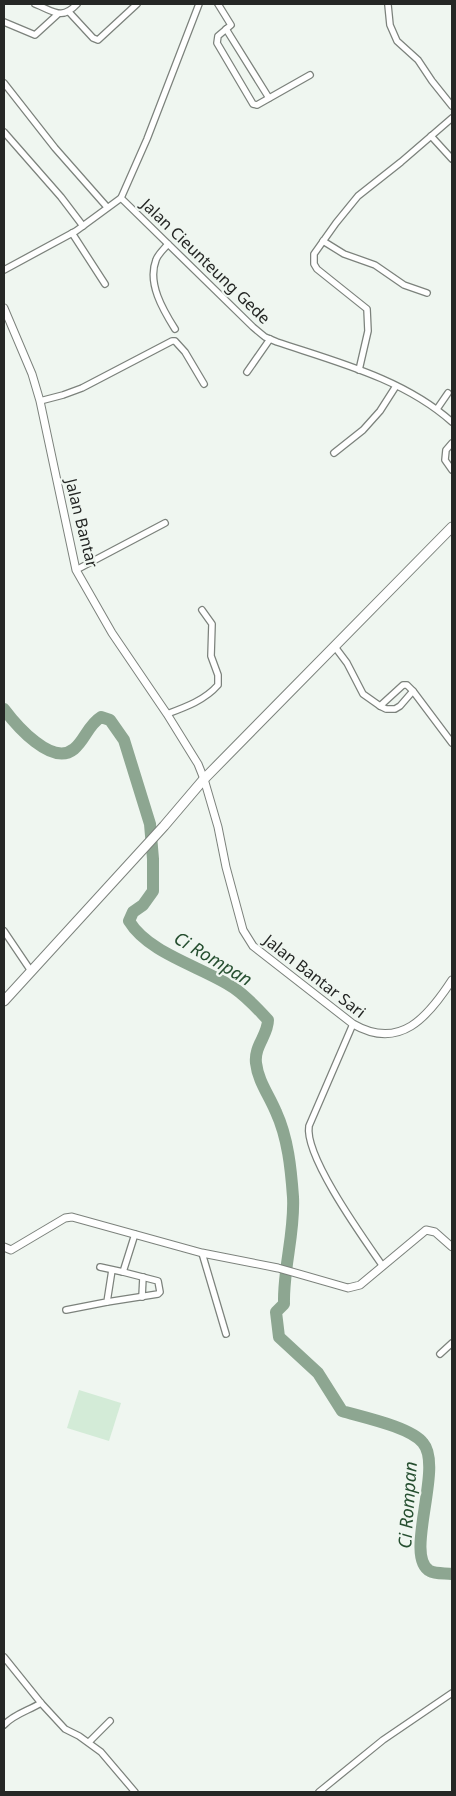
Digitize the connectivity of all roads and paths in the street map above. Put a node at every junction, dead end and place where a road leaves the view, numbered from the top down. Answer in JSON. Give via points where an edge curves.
{"nodes":[{"id":1,"x":36,"y":4,"type":"edge"},
{"id":2,"x":77,"y":4,"type":"edge"},
{"id":3,"x":137,"y":4,"type":"edge"},
{"id":4,"x":199,"y":4,"type":"edge"},
{"id":5,"x":218,"y":4,"type":"edge"},
{"id":6,"x":388,"y":5,"type":"edge"},
{"id":7,"x":69,"y":12,"type":"junction"},
{"id":8,"x":58,"y":14,"type":"junction"},
{"id":9,"x":4,"y":22,"type":"edge"},
{"id":10,"x":226,"y":29,"type":"junction"},
{"id":11,"x":310,"y":75,"type":"dead end"},
{"id":12,"x":4,"y":83,"type":"edge"},
{"id":13,"x":269,"y":98,"type":"junction"},
{"id":14,"x":452,"y":106,"type":"edge"},
{"id":15,"x":452,"y":118,"type":"edge"},
{"id":16,"x":4,"y":132,"type":"edge"},
{"id":17,"x":431,"y":136,"type":"junction"},
{"id":18,"x":452,"y":159,"type":"edge"},
{"id":19,"x":121,"y":198,"type":"junction"},
{"id":20,"x":107,"y":207,"type":"junction"},
{"id":21,"x":83,"y":226,"type":"junction"},
{"id":22,"x":72,"y":233,"type":"junction"},
{"id":23,"x":323,"y":240,"type":"junction"},
{"id":24,"x":168,"y":244,"type":"junction"},
{"id":25,"x":4,"y":270,"type":"edge"},
{"id":26,"x":105,"y":284,"type":"dead end"},
{"id":27,"x":427,"y":293,"type":"dead end"},
{"id":28,"x":4,"y":308,"type":"edge"},
{"id":29,"x":175,"y":330,"type":"dead end"},
{"id":30,"x":270,"y":339,"type":"junction"},
{"id":31,"x":359,"y":370,"type":"junction"},
{"id":32,"x":247,"y":372,"type":"dead end"},
{"id":33,"x":204,"y":384,"type":"dead end"},
{"id":34,"x":396,"y":386,"type":"junction"},
{"id":35,"x":448,"y":393,"type":"dead end"},
{"id":36,"x":40,"y":401,"type":"junction"},
{"id":37,"x":437,"y":408,"type":"junction"},
{"id":38,"x":452,"y":422,"type":"edge"},
{"id":39,"x":452,"y":443,"type":"edge"},
{"id":40,"x":334,"y":453,"type":"dead end"},
{"id":41,"x":452,"y":470,"type":"edge"},
{"id":42,"x":164,"y":523,"type":"dead end"},
{"id":43,"x":452,"y":527,"type":"edge"},
{"id":44,"x":76,"y":570,"type":"junction"},
{"id":45,"x":202,"y":610,"type":"dead end"},
{"id":46,"x":335,"y":648,"type":"junction"},
{"id":47,"x":413,"y":691,"type":"junction"},
{"id":48,"x":380,"y":706,"type":"junction"},
{"id":49,"x":167,"y":714,"type":"junction"},
{"id":50,"x":452,"y":743,"type":"edge"},
{"id":51,"x":204,"y":779,"type":"junction"},
{"id":52,"x":4,"y":931,"type":"edge"},
{"id":53,"x":31,"y":971,"type":"junction"},
{"id":54,"x":452,"y":980,"type":"edge"},
{"id":55,"x":4,"y":1001,"type":"edge"},
{"id":56,"x":353,"y":1024,"type":"junction"},
{"id":57,"x":134,"y":1234,"type":"junction"},
{"id":58,"x":4,"y":1247,"type":"edge"},
{"id":59,"x":452,"y":1247,"type":"edge"},
{"id":60,"x":202,"y":1253,"type":"junction"},
{"id":61,"x":382,"y":1265,"type":"junction"},
{"id":62,"x":100,"y":1267,"type":"dead end"},
{"id":63,"x":112,"y":1270,"type":"junction"},
{"id":64,"x":123,"y":1272,"type":"junction"},
{"id":65,"x":143,"y":1278,"type":"junction"},
{"id":66,"x":142,"y":1296,"type":"junction"},
{"id":67,"x":106,"y":1302,"type":"junction"},
{"id":68,"x":66,"y":1310,"type":"dead end"},
{"id":69,"x":226,"y":1334,"type":"dead end"},
{"id":70,"x":452,"y":1342,"type":"edge"},
{"id":71,"x":440,"y":1354,"type":"dead end"},
{"id":72,"x":4,"y":1657,"type":"edge"},
{"id":73,"x":452,"y":1693,"type":"edge"},
{"id":74,"x":41,"y":1703,"type":"junction"},
{"id":75,"x":110,"y":1720,"type":"dead end"},
{"id":76,"x":4,"y":1725,"type":"edge"},
{"id":77,"x":88,"y":1742,"type":"junction"},
{"id":78,"x":135,"y":1792,"type":"edge"},
{"id":79,"x":320,"y":1792,"type":"edge"}],
"edges":[{"from":1,"to":8,"type":"street"},
{"from":2,"to":7,"type":"street"},
{"from":3,"to":7,"type":"street","via":[[98,40]]},
{"from":4,"to":19,"type":"street"},
{"from":5,"to":10,"type":"street","via":[[231,24]]},
{"from":6,"to":14,"type":"street","via":[[390,25],[397,42],[418,60]]},
{"from":7,"to":8,"type":"street"},
{"from":8,"to":9,"type":"street","via":[[36,35]]},
{"from":10,"to":13,"type":"street"},
{"from":10,"to":13,"type":"street","via":[[216,43],[252,103],[257,105]]},
{"from":11,"to":13,"type":"street"},
{"from":12,"to":20,"type":"street"},
{"from":15,"to":17,"type":"street"},
{"from":16,"to":21,"type":"street"},
{"from":17,"to":18,"type":"street"},
{"from":17,"to":23,"type":"street","via":[[358,196]]},
{"from":19,"to":20,"type":"street","name":"Jalan Cieunteung Gede"},
{"from":19,"to":24,"type":"street","name":"Jalan Cieunteung Gede"},
{"from":20,"to":21,"type":"street","name":"Jalan Cieunteung Gede"},
{"from":21,"to":22,"type":"street","name":"Jalan Cieunteung Gede"},
{"from":22,"to":25,"type":"street","name":"Jalan Cieunteung Gede"},
{"from":22,"to":26,"type":"street"},
{"from":23,"to":27,"type":"street","via":[[344,254],[376,265],[404,285]]},
{"from":23,"to":31,"type":"street","via":[[314,254],[317,270],[364,306],[368,315],[367,340]]},
{"from":24,"to":29,"type":"street","via":[[156,258],[152,275],[158,298]]},
{"from":24,"to":30,"type":"street","name":"Jalan Cieunteung Gede","via":[[253,328]]},
{"from":28,"to":36,"type":"street","name":"Jalan Bantar"},
{"from":30,"to":31,"type":"street","name":"Jalan Cieunteung Gede"},
{"from":30,"to":32,"type":"street"},
{"from":31,"to":34,"type":"street","name":"Jalan Cieunteung Gede"},
{"from":33,"to":36,"type":"street","via":[[184,352],[172,341],[82,388]]},
{"from":34,"to":37,"type":"street","name":"Jalan Cieunteung Gede"},
{"from":34,"to":40,"type":"street","via":[[363,430]]},
{"from":35,"to":37,"type":"street"},
{"from":36,"to":44,"type":"street","name":"Jalan Bantar"},
{"from":37,"to":38,"type":"street","name":"Jalan Cieunteung Gede"},
{"from":39,"to":41,"type":"street","via":[[446,450],[445,460]]},
{"from":42,"to":44,"type":"street"},
{"from":43,"to":46,"type":"main road"},
{"from":44,"to":49,"type":"street","name":"Jalan Bantar","via":[[112,632]]},
{"from":45,"to":49,"type":"street","via":[[212,624],[212,656],[218,685],[208,695]]},
{"from":46,"to":48,"type":"street","via":[[363,694]]},
{"from":46,"to":51,"type":"main road"},
{"from":47,"to":48,"type":"street","via":[[394,709]]},
{"from":47,"to":48,"type":"street","via":[[403,685]]},
{"from":47,"to":50,"type":"street"},
{"from":49,"to":51,"type":"street","name":"Jalan Bantar"},
{"from":51,"to":53,"type":"main road"},
{"from":51,"to":56,"type":"street","name":"Jalan Bantar Sari","via":[[246,938]]},
{"from":52,"to":53,"type":"street"},
{"from":53,"to":55,"type":"main road"},
{"from":54,"to":56,"type":"street","name":"Jalan Bantar Sari","via":[[427,1014],[411,1026],[377,1034]]},
{"from":56,"to":61,"type":"street","via":[[308,1126],[308,1133],[329,1183]]},
{"from":57,"to":58,"type":"street","via":[[68,1217],[11,1250]]},
{"from":57,"to":60,"type":"street"},
{"from":57,"to":64,"type":"street"},
{"from":59,"to":61,"type":"street","via":[[435,1232],[426,1230]]},
{"from":60,"to":61,"type":"street","via":[[278,1268],[348,1288],[359,1286]]},
{"from":60,"to":69,"type":"street"},
{"from":62,"to":63,"type":"street"},
{"from":63,"to":64,"type":"street"},
{"from":63,"to":67,"type":"street"},
{"from":64,"to":65,"type":"street"},
{"from":65,"to":66,"type":"street"},
{"from":65,"to":66,"type":"street","via":[[158,1281],[160,1292]]},
{"from":66,"to":67,"type":"street"},
{"from":67,"to":68,"type":"street"},
{"from":70,"to":71,"type":"street"},
{"from":72,"to":74,"type":"street"},
{"from":73,"to":79,"type":"street","via":[[383,1740]]},
{"from":74,"to":76,"type":"street","via":[[12,1717]]},
{"from":74,"to":77,"type":"street","via":[[65,1729]]},
{"from":75,"to":77,"type":"street"},
{"from":77,"to":78,"type":"street","via":[[111,1762]]}]}
